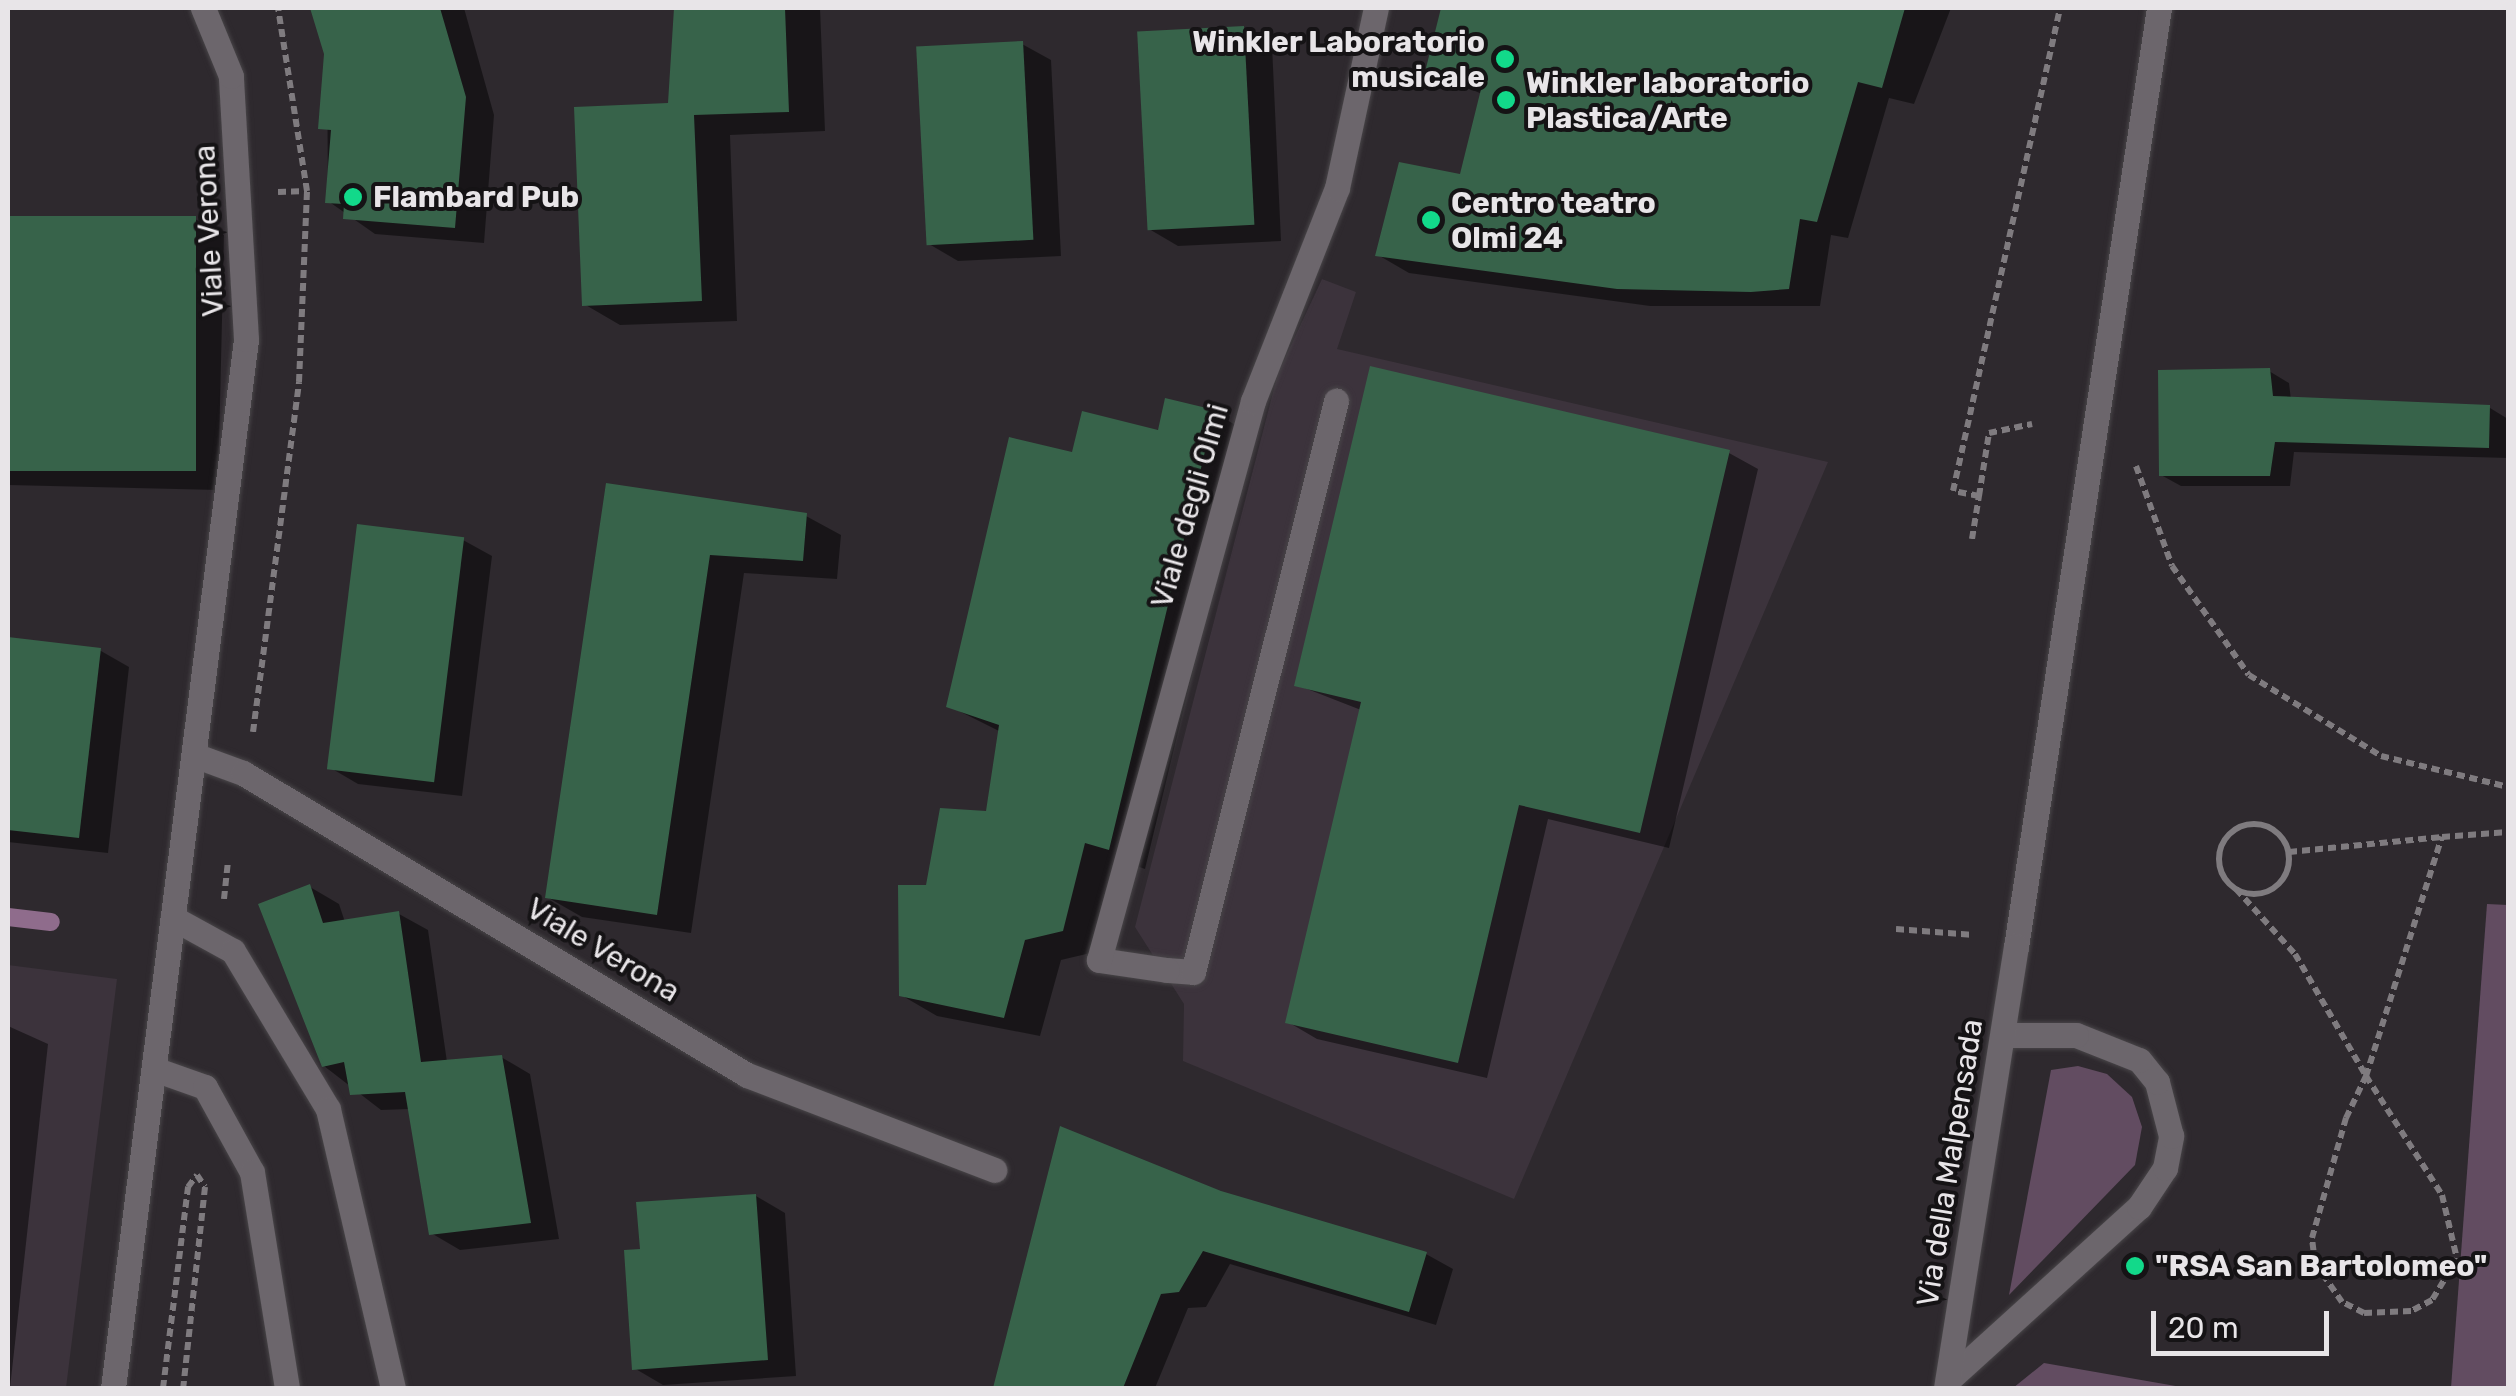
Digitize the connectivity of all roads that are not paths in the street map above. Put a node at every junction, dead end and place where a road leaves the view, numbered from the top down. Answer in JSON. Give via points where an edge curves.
{"nodes":[{"id":1,"x":203,"y":8,"type":"edge"},
{"id":2,"x":1376,"y":8,"type":"edge"},
{"id":3,"x":2159,"y":8,"type":"edge"},
{"id":4,"x":1336,"y":401,"type":"dead end"},
{"id":5,"x":194,"y":754,"type":"junction"},
{"id":6,"x":172,"y":918,"type":"junction"},
{"id":7,"x":2004,"y":1035,"type":"junction"},
{"id":8,"x":154,"y":1069,"type":"junction"},
{"id":9,"x":994,"y":1170,"type":"dead end"},
{"id":10,"x":1947,"y":1384,"type":"edge"},
{"id":11,"x":113,"y":1388,"type":"edge"},
{"id":12,"x":288,"y":1388,"type":"edge"},
{"id":13,"x":394,"y":1388,"type":"edge"}],
"edges":[{"from":1,"to":5,"type":"street","name":"Viale Verona","via":[[231,76],[246,338]]},
{"from":2,"to":4,"type":"street","name":"Viale degli Olmi","via":[[1337,188],[1253,401],[1098,960],[1192,972]]},
{"from":3,"to":7,"type":"street","name":"Via della Malpensada"},
{"from":5,"to":6,"type":"street","name":"Viale Verona"},
{"from":5,"to":9,"type":"street","name":"Viale Verona","via":[[243,773],[747,1074]]},
{"from":6,"to":8,"type":"street","name":"Viale Verona"},
{"from":6,"to":13,"type":"street","via":[[233,951],[328,1108]]},
{"from":7,"to":10,"type":"street","name":"Via della Malpensada"},
{"from":7,"to":10,"type":"street","via":[[2076,1035],[2138,1060],[2157,1082],[2171,1136],[2165,1168],[2140,1206]]},
{"from":8,"to":11,"type":"street","name":"Viale Verona"},
{"from":8,"to":12,"type":"street","via":[[206,1087],[252,1172]]}]}
